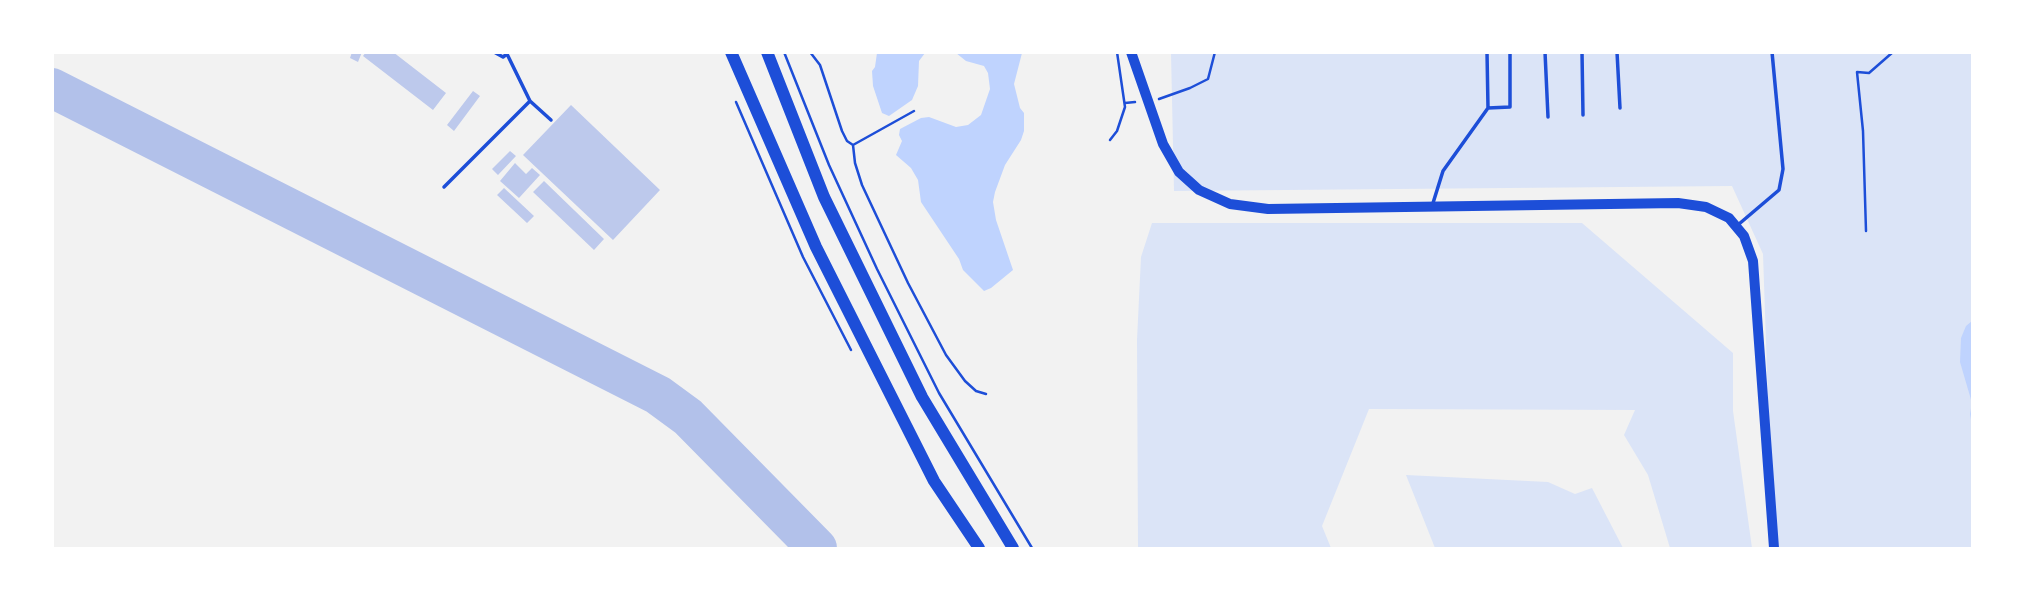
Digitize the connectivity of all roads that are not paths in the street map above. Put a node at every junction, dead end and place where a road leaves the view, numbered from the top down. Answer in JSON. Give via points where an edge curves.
{"nodes":[{"id":1,"x":494,"y":52,"type":"edge"},
{"id":2,"x":731,"y":52,"type":"edge"},
{"id":3,"x":767,"y":52,"type":"edge"},
{"id":4,"x":1131,"y":52,"type":"edge"},
{"id":5,"x":1487,"y":52,"type":"edge"},
{"id":6,"x":1510,"y":52,"type":"edge"},
{"id":7,"x":1545,"y":52,"type":"edge"},
{"id":8,"x":1582,"y":52,"type":"edge"},
{"id":9,"x":1617,"y":52,"type":"edge"},
{"id":10,"x":1772,"y":52,"type":"edge"},
{"id":11,"x":508,"y":53,"type":"edge"},
{"id":12,"x":530,"y":100,"type":"junction"},
{"id":13,"x":1488,"y":107,"type":"junction"},
{"id":14,"x":1620,"y":108,"type":"dead end"},
{"id":15,"x":1583,"y":115,"type":"dead end"},
{"id":16,"x":1548,"y":117,"type":"dead end"},
{"id":17,"x":551,"y":120,"type":"dead end"},
{"id":18,"x":444,"y":187,"type":"dead end"},
{"id":19,"x":1432,"y":205,"type":"junction"},
{"id":20,"x":1737,"y":226,"type":"junction"},
{"id":21,"x":979,"y":548,"type":"edge"},
{"id":22,"x":1013,"y":548,"type":"edge"},
{"id":23,"x":1774,"y":548,"type":"edge"}],
"edges":[{"from":1,"to":11,"type":"lane","via":[[503,57]]},
{"from":2,"to":21,"type":"highway","via":[[816,247],[934,481]]},
{"from":3,"to":22,"type":"highway","via":[[824,197],[922,397]]},
{"from":4,"to":19,"type":"street","via":[[1163,144],[1179,172],[1214,198],[1268,209]]},
{"from":5,"to":13,"type":"lane"},
{"from":6,"to":13,"type":"lane","via":[[1510,107]]},
{"from":7,"to":16,"type":"lane"},
{"from":8,"to":15,"type":"lane"},
{"from":9,"to":14,"type":"lane"},
{"from":10,"to":20,"type":"lane","via":[[1783,169],[1779,190]]},
{"from":11,"to":12,"type":"lane"},
{"from":12,"to":17,"type":"lane"},
{"from":12,"to":18,"type":"lane"},
{"from":13,"to":19,"type":"lane","via":[[1443,171]]},
{"from":19,"to":20,"type":"street","via":[[1678,203],[1706,208]]},
{"from":20,"to":23,"type":"street","via":[[1753,261]]}]}
